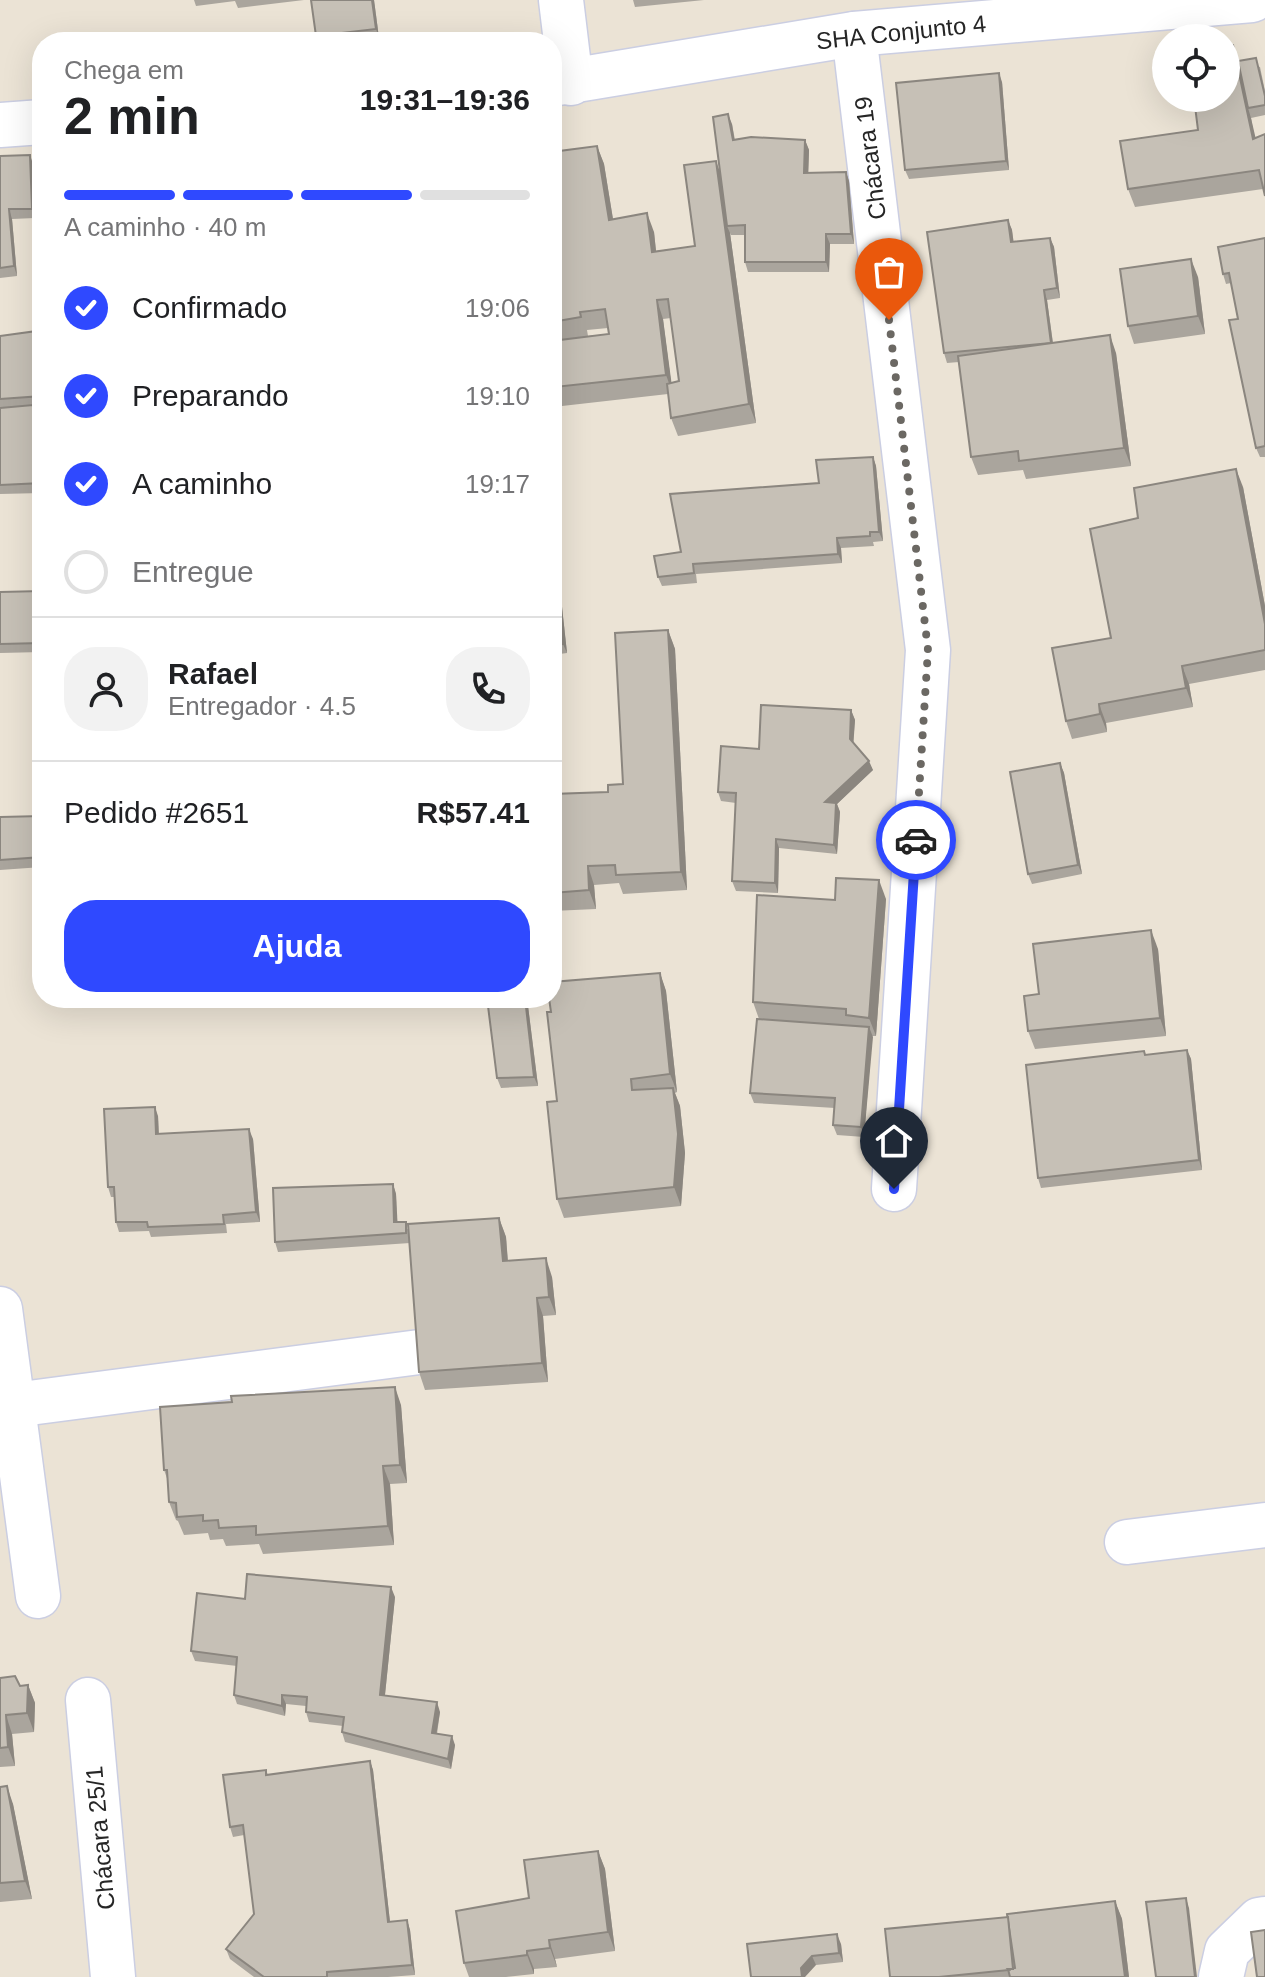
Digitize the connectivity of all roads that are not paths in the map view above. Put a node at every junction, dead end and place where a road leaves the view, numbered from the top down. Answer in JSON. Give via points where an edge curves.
{"nodes":[{"id":1,"x":561,"y":0,"type":"edge"},
{"id":2,"x":1252,"y":0,"type":"edge"},
{"id":3,"x":561,"y":32,"type":"edge"},
{"id":4,"x":854,"y":34,"type":"junction"},
{"id":5,"x":562,"y":84,"type":"edge"},
{"id":6,"x":32,"y":123,"type":"edge"},
{"id":7,"x":0,"y":125,"type":"edge"},
{"id":8,"x":894,"y":1189,"type":"dead end"},
{"id":9,"x":0,"y":1309,"type":"edge"},
{"id":10,"x":427,"y":1351,"type":"edge"},
{"id":11,"x":14,"y":1405,"type":"junction"},
{"id":12,"x":1265,"y":1525,"type":"edge"},
{"id":13,"x":1127,"y":1542,"type":"dead end"},
{"id":14,"x":38,"y":1596,"type":"dead end"},
{"id":15,"x":88,"y":1700,"type":"dead end"},
{"id":16,"x":1265,"y":1919,"type":"edge"},
{"id":17,"x":113,"y":1977,"type":"edge"},
{"id":18,"x":1221,"y":1977,"type":"edge"}],
"edges":[{"from":1,"to":3,"type":"street"},
{"from":2,"to":4,"type":"street","name":"SHA Conjunto 4"},
{"from":4,"to":5,"type":"street","name":"SHA Conjunto 4"},
{"from":4,"to":8,"type":"street","name":"Chácara 19","via":[[928,650]]},
{"from":6,"to":7,"type":"street"},
{"from":9,"to":11,"type":"street"},
{"from":10,"to":11,"type":"street"},
{"from":11,"to":14,"type":"street"},
{"from":12,"to":13,"type":"street"},
{"from":15,"to":17,"type":"street","name":"Chácara 25/1"},
{"from":16,"to":18,"type":"street","via":[[1227,1951]]}]}
